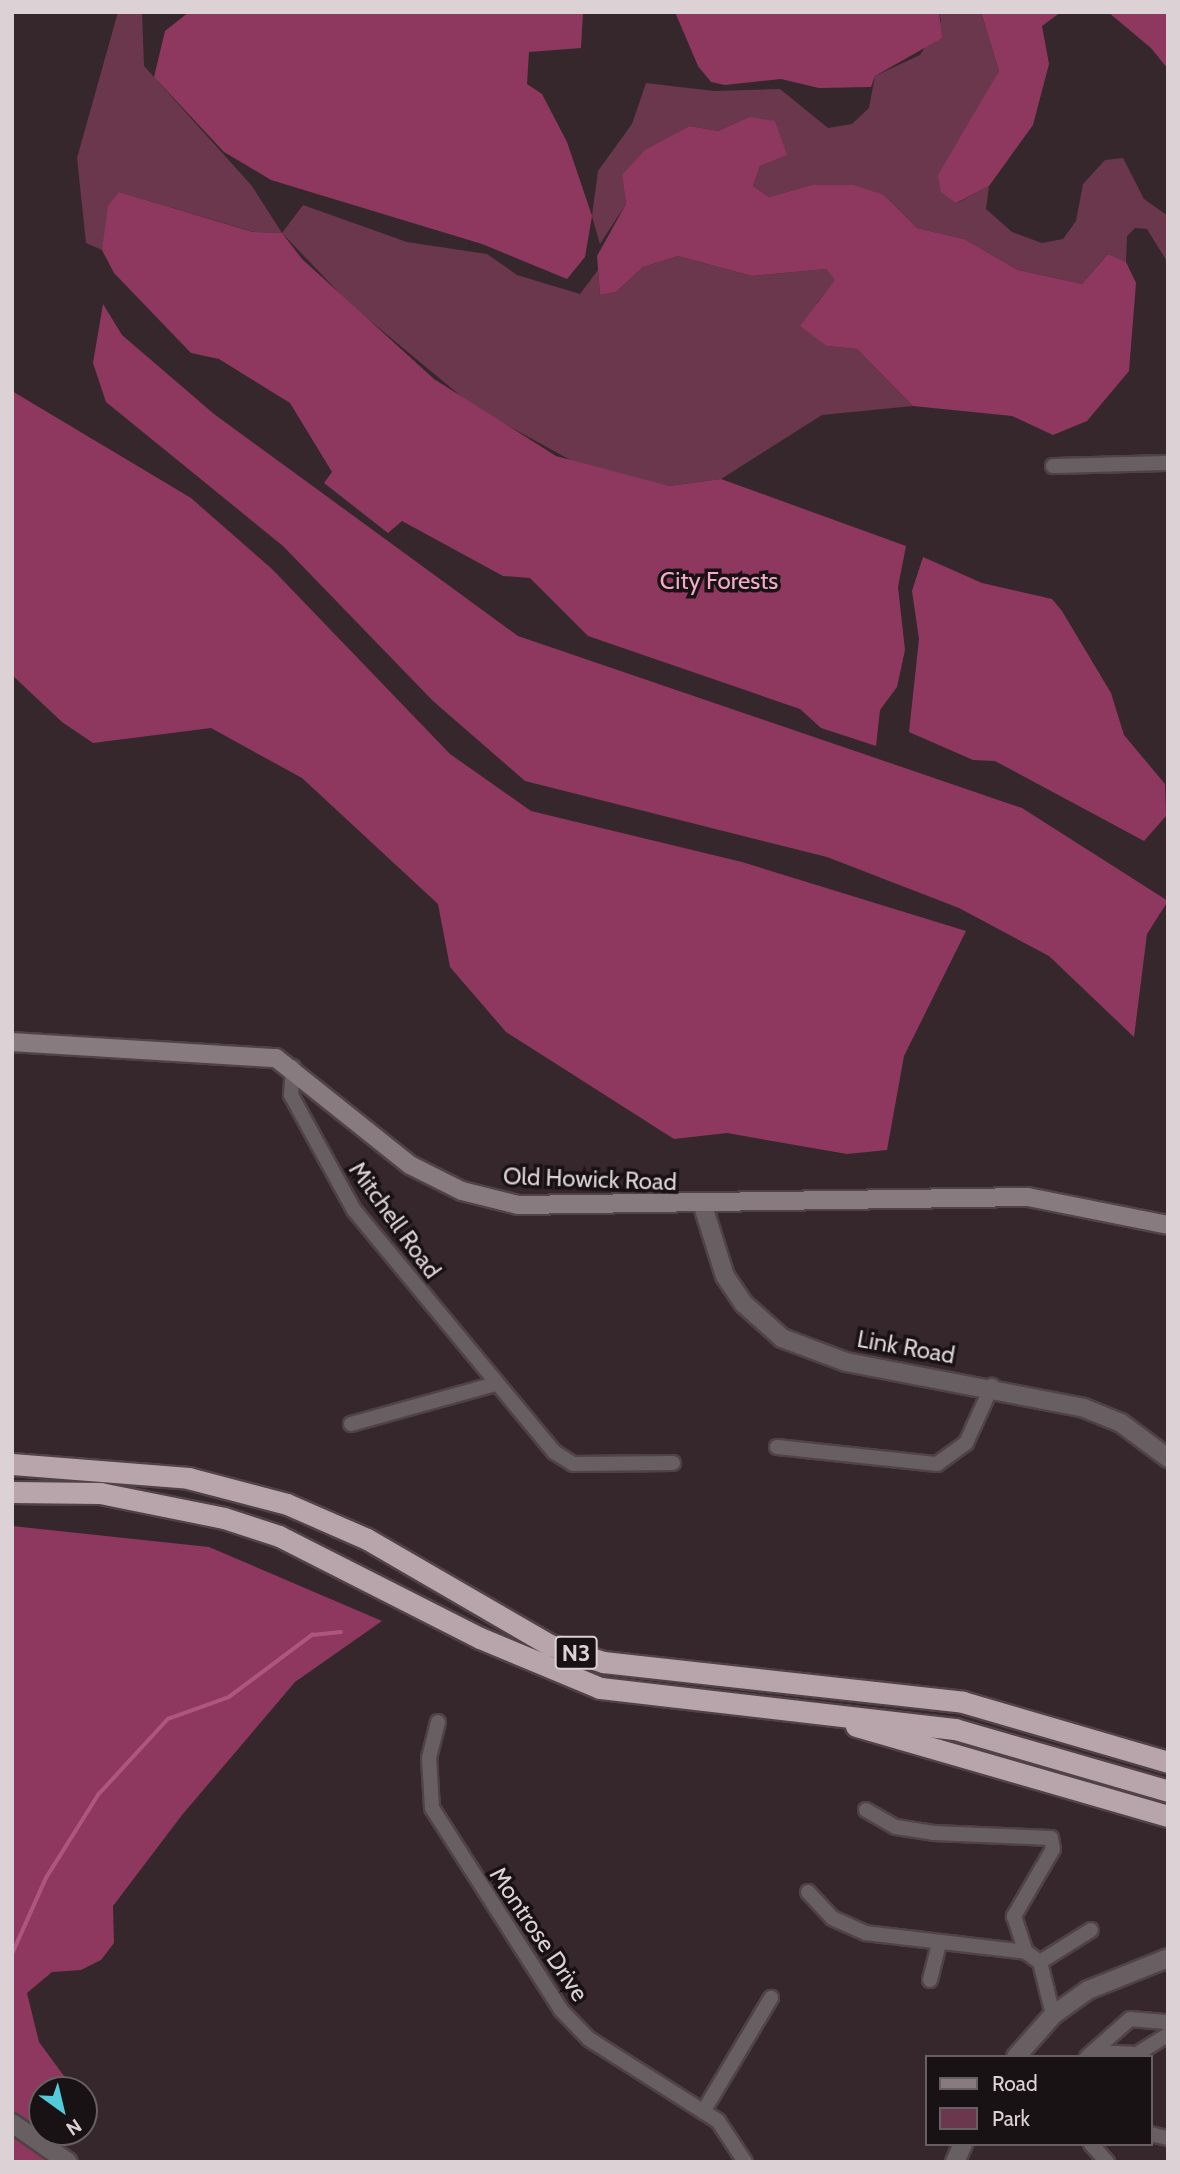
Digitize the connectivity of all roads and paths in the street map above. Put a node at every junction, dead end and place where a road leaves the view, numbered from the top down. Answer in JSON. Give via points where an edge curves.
{"nodes":[{"id":1,"x":1168,"y":463,"type":"edge"},
{"id":2,"x":1053,"y":467,"type":"dead end"},
{"id":3,"x":12,"y":1042,"type":"edge"},
{"id":4,"x":293,"y":1067,"type":"junction"},
{"id":5,"x":703,"y":1206,"type":"junction"},
{"id":6,"x":1168,"y":1225,"type":"edge"},
{"id":7,"x":495,"y":1384,"type":"junction"},
{"id":8,"x":992,"y":1386,"type":"junction"},
{"id":9,"x":351,"y":1424,"type":"dead end"},
{"id":10,"x":777,"y":1447,"type":"dead end"},
{"id":11,"x":1168,"y":1458,"type":"edge"},
{"id":12,"x":673,"y":1463,"type":"dead end"},
{"id":13,"x":12,"y":1464,"type":"edge"},
{"id":14,"x":12,"y":1492,"type":"edge"},
{"id":15,"x":765,"y":1708,"type":"junction"},
{"id":16,"x":438,"y":1722,"type":"dead end"},
{"id":17,"x":1168,"y":1762,"type":"edge"},
{"id":18,"x":1168,"y":1791,"type":"edge"},
{"id":19,"x":866,"y":1810,"type":"dead end"},
{"id":20,"x":1168,"y":1816,"type":"edge"},
{"id":21,"x":808,"y":1892,"type":"dead end"},
{"id":22,"x":1091,"y":1930,"type":"dead end"},
{"id":23,"x":939,"y":1944,"type":"junction"},
{"id":24,"x":1026,"y":1952,"type":"junction"},
{"id":25,"x":1168,"y":1958,"type":"edge"},
{"id":26,"x":1040,"y":1962,"type":"junction"},
{"id":27,"x":930,"y":1980,"type":"dead end"},
{"id":28,"x":771,"y":1998,"type":"dead end"},
{"id":29,"x":1053,"y":2015,"type":"junction"},
{"id":30,"x":1168,"y":2022,"type":"edge"},
{"id":31,"x":1168,"y":2035,"type":"edge"},
{"id":32,"x":1018,"y":2055,"type":"edge"},
{"id":33,"x":1089,"y":2055,"type":"edge"},
{"id":34,"x":703,"y":2112,"type":"junction"},
{"id":35,"x":12,"y":2123,"type":"edge"},
{"id":36,"x":962,"y":2146,"type":"edge"},
{"id":37,"x":1093,"y":2146,"type":"edge"},
{"id":38,"x":68,"y":2162,"type":"edge"},
{"id":39,"x":745,"y":2162,"type":"edge"},
{"id":40,"x":955,"y":2162,"type":"edge"},
{"id":41,"x":1107,"y":2162,"type":"edge"}],
"edges":[{"from":1,"to":2,"type":"street"},
{"from":3,"to":4,"type":"main road","name":"Old Howick Road","via":[[259,1053]]},
{"from":4,"to":5,"type":"main road","name":"Old Howick Road","via":[[393,1152],[462,1191],[518,1205]]},
{"from":4,"to":7,"type":"street","name":"Mitchell Road","via":[[290,1095],[341,1191]]},
{"from":5,"to":6,"type":"main road","name":"Old Howick Road","via":[[1028,1197]]},
{"from":5,"to":8,"type":"street","name":"Link Road","via":[[725,1276],[744,1304],[782,1338],[846,1362]]},
{"from":7,"to":9,"type":"street"},
{"from":7,"to":12,"type":"street","name":"Mitchell Road","via":[[563,1461]]},
{"from":8,"to":10,"type":"street","via":[[966,1443],[937,1464]]},
{"from":8,"to":11,"type":"street","name":"Link Road","via":[[1121,1423]]},
{"from":13,"to":17,"type":"highway","number":"N3","via":[[188,1478],[287,1504],[367,1539],[550,1645],[603,1662],[963,1702]]},
{"from":14,"to":15,"type":"highway","number":"N3","via":[[100,1493],[224,1518],[290,1541],[480,1638],[600,1688]]},
{"from":15,"to":18,"type":"highway","number":"N3","via":[[955,1729]]},
{"from":15,"to":20,"type":"highway","via":[[887,1734]]},
{"from":16,"to":34,"type":"street","name":"Montrose Drive","via":[[429,1758],[432,1808],[525,1958],[589,2039]]},
{"from":19,"to":24,"type":"street","via":[[896,1827],[921,1831],[1051,1838],[1053,1849],[1014,1916]]},
{"from":21,"to":23,"type":"street","via":[[832,1918],[854,1929]]},
{"from":22,"to":26,"type":"street"},
{"from":23,"to":24,"type":"street"},
{"from":23,"to":27,"type":"street"},
{"from":24,"to":26,"type":"street"},
{"from":25,"to":29,"type":"street","via":[[1088,1990]]},
{"from":26,"to":29,"type":"street"},
{"from":28,"to":34,"type":"street"},
{"from":29,"to":32,"type":"street"},
{"from":30,"to":33,"type":"street","via":[[1130,2019]]},
{"from":31,"to":33,"type":"street","via":[[1137,2054]]},
{"from":34,"to":39,"type":"street","name":"Montrose Drive","via":[[728,2130]]},
{"from":35,"to":38,"type":"street"},
{"from":36,"to":40,"type":"street"},
{"from":37,"to":41,"type":"street"}]}
